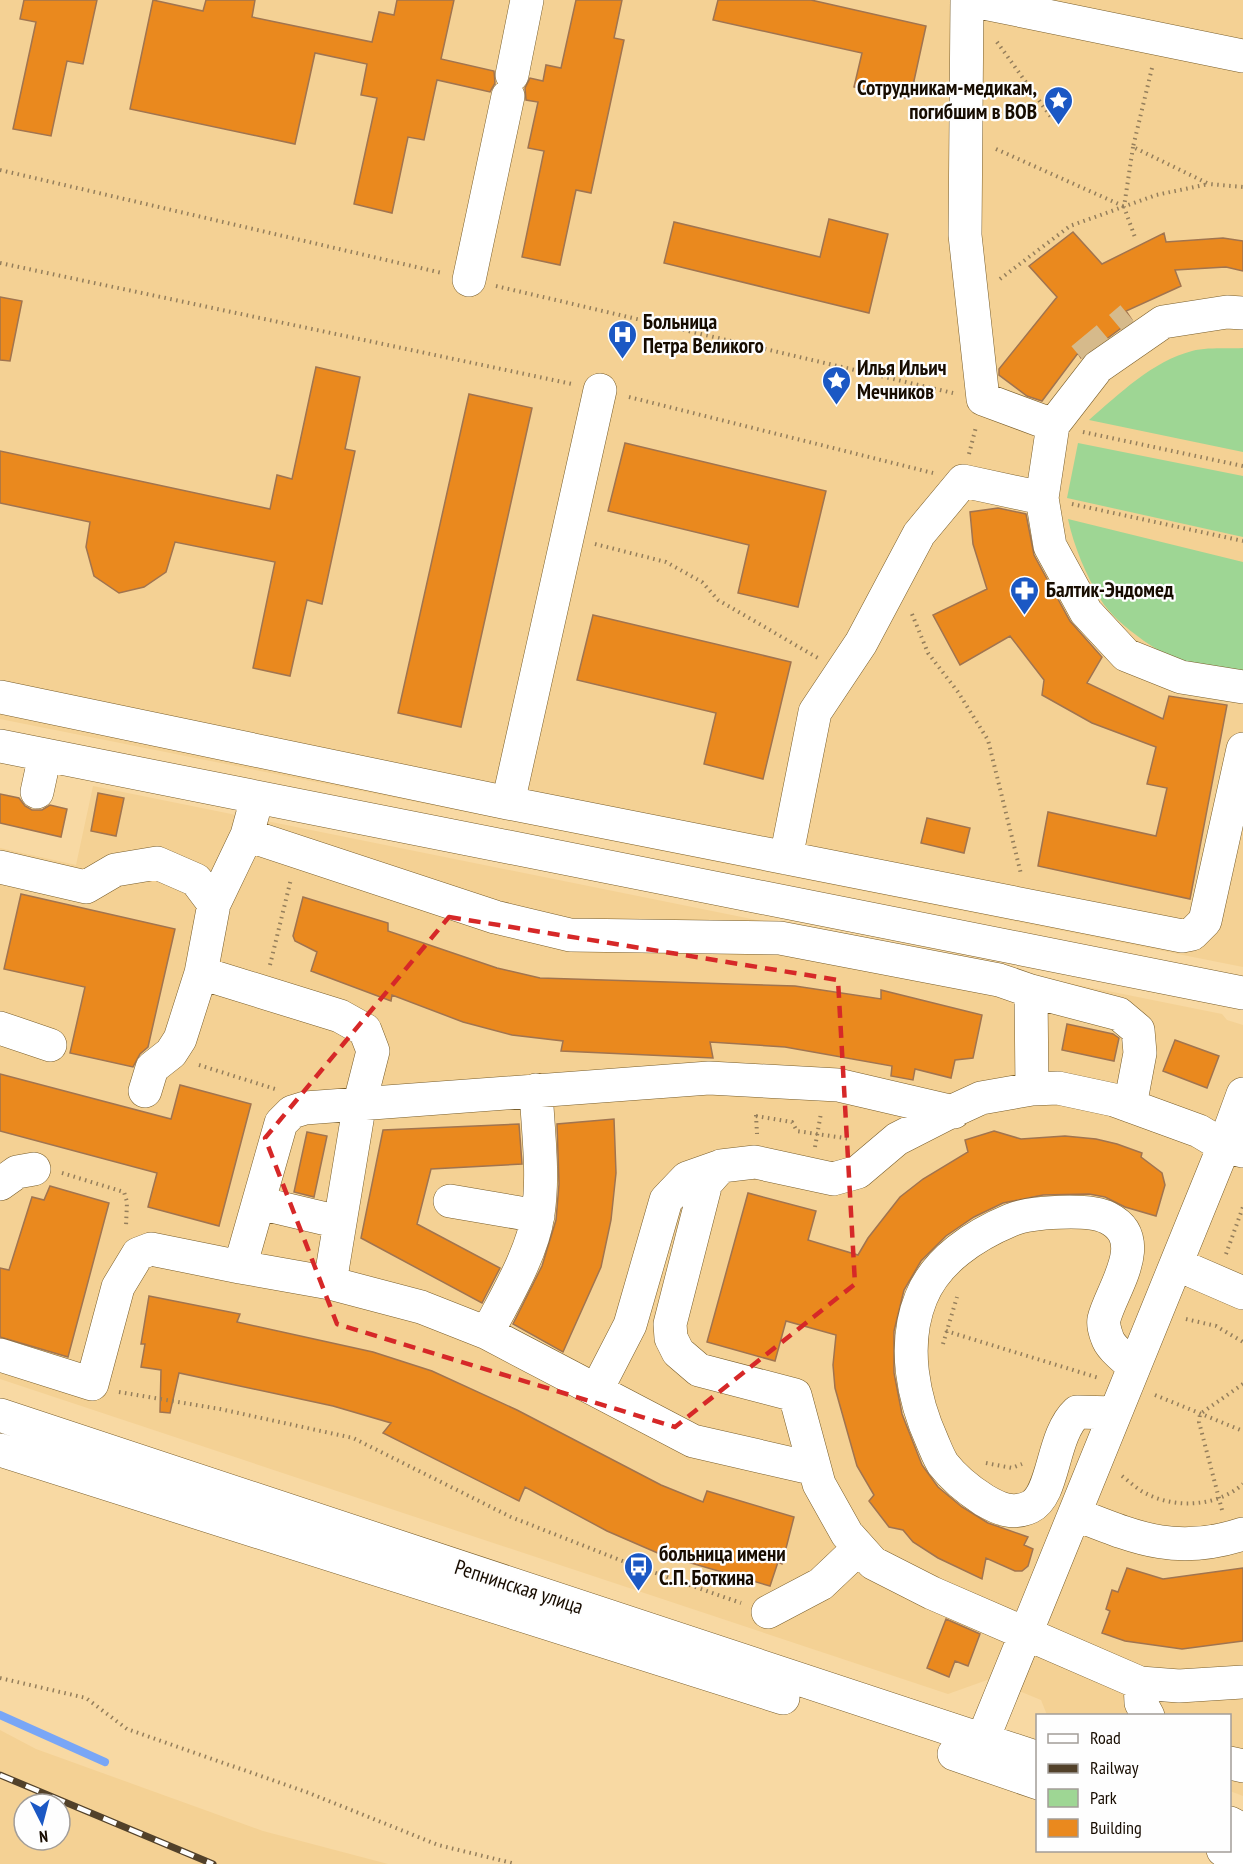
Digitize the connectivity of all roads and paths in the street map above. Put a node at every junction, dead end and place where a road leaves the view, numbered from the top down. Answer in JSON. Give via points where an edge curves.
{"nodes":[{"id":1,"x":527,"y":0,"type":"edge"},
{"id":2,"x":968,"y":0,"type":"edge"},
{"id":3,"x":993,"y":36,"type":"dead end"},
{"id":4,"x":1159,"y":39,"type":"junction"},
{"id":5,"x":1243,"y":56,"type":"edge"},
{"id":6,"x":1051,"y":117,"type":"dead end"},
{"id":7,"x":965,"y":135,"type":"junction"},
{"id":8,"x":1133,"y":147,"type":"junction"},
{"id":9,"x":1209,"y":184,"type":"junction"},
{"id":10,"x":1243,"y":187,"type":"edge"},
{"id":11,"x":1124,"y":207,"type":"junction"},
{"id":12,"x":1136,"y":240,"type":"dead end"},
{"id":13,"x":0,"y":263,"type":"edge"},
{"id":14,"x":469,"y":280,"type":"dead end"},
{"id":15,"x":972,"y":300,"type":"junction"},
{"id":16,"x":1243,"y":313,"type":"edge"},
{"id":17,"x":1195,"y":317,"type":"junction"},
{"id":18,"x":1131,"y":318,"type":"tunnel mouth"},
{"id":19,"x":1082,"y":359,"type":"tunnel mouth"},
{"id":20,"x":600,"y":390,"type":"junction"},
{"id":21,"x":983,"y":399,"type":"junction"},
{"id":22,"x":1062,"y":413,"type":"junction"},
{"id":23,"x":1243,"y":466,"type":"edge"},
{"id":24,"x":963,"y":481,"type":"junction"},
{"id":25,"x":1042,"y":498,"type":"junction"},
{"id":26,"x":568,"y":537,"type":"junction"},
{"id":27,"x":1243,"y":541,"type":"edge"},
{"id":28,"x":911,"y":612,"type":"dead end"},
{"id":29,"x":841,"y":673,"type":"junction"},
{"id":30,"x":1243,"y":687,"type":"edge"},
{"id":31,"x":0,"y":697,"type":"edge"},
{"id":32,"x":0,"y":746,"type":"edge"},
{"id":33,"x":1243,"y":750,"type":"edge"},
{"id":34,"x":45,"y":755,"type":"junction"},
{"id":35,"x":37,"y":792,"type":"dead end"},
{"id":36,"x":258,"y":796,"type":"junction"},
{"id":37,"x":508,"y":803,"type":"junction"},
{"id":38,"x":247,"y":835,"type":"junction"},
{"id":39,"x":297,"y":853,"type":"junction"},
{"id":40,"x":786,"y":858,"type":"junction"},
{"id":41,"x":0,"y":867,"type":"edge"},
{"id":42,"x":213,"y":904,"type":"junction"},
{"id":43,"x":1029,"y":906,"type":"junction"},
{"id":44,"x":201,"y":973,"type":"junction"},
{"id":45,"x":264,"y":992,"type":"junction"},
{"id":46,"x":1031,"y":992,"type":"junction"},
{"id":47,"x":1243,"y":993,"type":"edge"},
{"id":48,"x":0,"y":1028,"type":"edge"},
{"id":49,"x":50,"y":1045,"type":"dead end"},
{"id":50,"x":171,"y":1053,"type":"junction"},
{"id":51,"x":754,"y":1080,"type":"junction"},
{"id":52,"x":823,"y":1084,"type":"junction"},
{"id":53,"x":1032,"y":1089,"type":"junction"},
{"id":54,"x":536,"y":1090,"type":"junction"},
{"id":55,"x":145,"y":1091,"type":"dead end"},
{"id":56,"x":1243,"y":1094,"type":"edge"},
{"id":57,"x":360,"y":1102,"type":"junction"},
{"id":58,"x":1130,"y":1106,"type":"junction"},
{"id":59,"x":292,"y":1112,"type":"junction"},
{"id":60,"x":954,"y":1112,"type":"junction"},
{"id":61,"x":756,"y":1116,"type":"junction"},
{"id":62,"x":818,"y":1134,"type":"junction"},
{"id":63,"x":1234,"y":1149,"type":"edge"},
{"id":64,"x":755,"y":1162,"type":"junction"},
{"id":65,"x":870,"y":1162,"type":"junction"},
{"id":66,"x":721,"y":1166,"type":"junction"},
{"id":67,"x":34,"y":1169,"type":"joint"},
{"id":68,"x":810,"y":1174,"type":"junction"},
{"id":69,"x":0,"y":1184,"type":"edge"},
{"id":70,"x":450,"y":1201,"type":"dead end"},
{"id":71,"x":259,"y":1203,"type":"junction"},
{"id":72,"x":1243,"y":1207,"type":"edge"},
{"id":73,"x":538,"y":1216,"type":"junction"},
{"id":74,"x":339,"y":1222,"type":"junction"},
{"id":75,"x":138,"y":1254,"type":"junction"},
{"id":76,"x":1176,"y":1264,"type":"junction"},
{"id":77,"x":1227,"y":1264,"type":"dead end"},
{"id":78,"x":240,"y":1267,"type":"junction"},
{"id":79,"x":330,"y":1283,"type":"junction"},
{"id":80,"x":960,"y":1287,"type":"dead end"},
{"id":81,"x":1243,"y":1293,"type":"edge"},
{"id":82,"x":1182,"y":1317,"type":"dead end"},
{"id":83,"x":945,"y":1331,"type":"junction"},
{"id":84,"x":487,"y":1333,"type":"junction"},
{"id":85,"x":1243,"y":1342,"type":"edge"},
{"id":86,"x":0,"y":1355,"type":"edge"},
{"id":87,"x":940,"y":1355,"type":"dead end"},
{"id":88,"x":92,"y":1384,"type":"junction"},
{"id":89,"x":1243,"y":1384,"type":"edge"},
{"id":90,"x":597,"y":1389,"type":"junction"},
{"id":91,"x":1125,"y":1389,"type":"junction"},
{"id":92,"x":1200,"y":1414,"type":"junction"},
{"id":93,"x":0,"y":1415,"type":"edge"},
{"id":94,"x":1243,"y":1431,"type":"edge"},
{"id":95,"x":0,"y":1450,"type":"edge"},
{"id":96,"x":980,"y":1460,"type":"dead end"},
{"id":97,"x":1026,"y":1462,"type":"dead end"},
{"id":98,"x":814,"y":1469,"type":"junction"},
{"id":99,"x":1122,"y":1476,"type":"dead end"},
{"id":100,"x":1243,"y":1484,"type":"edge"},
{"id":101,"x":1218,"y":1498,"type":"junction"},
{"id":102,"x":1075,"y":1514,"type":"junction"},
{"id":103,"x":1234,"y":1536,"type":"edge"},
{"id":104,"x":859,"y":1548,"type":"junction"},
{"id":105,"x":768,"y":1612,"type":"joint"},
{"id":106,"x":1024,"y":1632,"type":"junction"},
{"id":107,"x":0,"y":1678,"type":"edge"},
{"id":108,"x":1243,"y":1682,"type":"edge"},
{"id":109,"x":1140,"y":1683,"type":"junction"},
{"id":110,"x":785,"y":1700,"type":"junction"},
{"id":111,"x":1147,"y":1714,"type":"edge"},
{"id":112,"x":978,"y":1751,"type":"dead end"},
{"id":113,"x":1036,"y":1758,"type":"edge"},
{"id":114,"x":1036,"y":1782,"type":"edge"},
{"id":115,"x":1224,"y":1852,"type":"edge"},
{"id":116,"x":1243,"y":1861,"type":"edge"},
{"id":117,"x":516,"y":1864,"type":"edge"}],
"edges":[{"from":1,"to":14,"type":"street"},
{"from":2,"to":4,"type":"street"},
{"from":2,"to":7,"type":"street"},
{"from":3,"to":6,"type":"path"},
{"from":4,"to":5,"type":"street"},
{"from":4,"to":8,"type":"path"},
{"from":7,"to":11,"type":"path"},
{"from":7,"to":15,"type":"street","via":[[965,235]]},
{"from":8,"to":9,"type":"path"},
{"from":8,"to":11,"type":"path"},
{"from":9,"to":10,"type":"path"},
{"from":9,"to":11,"type":"path","via":[[1156,195]]},
{"from":11,"to":12,"type":"path"},
{"from":11,"to":15,"type":"path","via":[[1070,226]]},
{"from":13,"to":20,"type":"path"},
{"from":15,"to":21,"type":"street"},
{"from":16,"to":17,"type":"street"},
{"from":17,"to":18,"type":"street"},
{"from":17,"to":22,"type":"street","via":[[1163,322],[1098,366]]},
{"from":19,"to":22,"type":"street"},
{"from":20,"to":24,"type":"path"},
{"from":20,"to":26,"type":"street"},
{"from":21,"to":22,"type":"street"},
{"from":21,"to":24,"type":"path"},
{"from":22,"to":23,"type":"path"},
{"from":22,"to":25,"type":"street"},
{"from":24,"to":25,"type":"street"},
{"from":24,"to":29,"type":"street","via":[[919,534]]},
{"from":25,"to":27,"type":"path"},
{"from":25,"to":30,"type":"street","via":[[1050,546],[1086,612],[1126,655],[1181,677]]},
{"from":26,"to":29,"type":"path","via":[[666,562],[702,582],[718,600]]},
{"from":26,"to":37,"type":"street"},
{"from":28,"to":43,"type":"path","via":[[928,654],[988,740]]},
{"from":29,"to":40,"type":"street","via":[[815,712]]},
{"from":31,"to":37,"type":"street"},
{"from":32,"to":34,"type":"street"},
{"from":33,"to":43,"type":"street","via":[[1205,921],[1192,934],[1182,936]]},
{"from":34,"to":35,"type":"street"},
{"from":34,"to":36,"type":"street"},
{"from":36,"to":38,"type":"street"},
{"from":36,"to":47,"type":"street"},
{"from":37,"to":40,"type":"street"},
{"from":38,"to":39,"type":"street"},
{"from":38,"to":42,"type":"street"},
{"from":39,"to":45,"type":"path"},
{"from":39,"to":46,"type":"street","via":[[495,917],[570,935],[780,938],[999,980]]},
{"from":40,"to":43,"type":"street"},
{"from":41,"to":42,"type":"street","via":[[86,887],[115,870],[156,863],[196,880]]},
{"from":42,"to":44,"type":"street"},
{"from":44,"to":45,"type":"street"},
{"from":44,"to":50,"type":"street","via":[[180,1039]]},
{"from":45,"to":57,"type":"street","via":[[340,1016],[365,1030],[373,1052]]},
{"from":46,"to":53,"type":"street"},
{"from":46,"to":58,"type":"street","via":[[1119,1014],[1138,1030],[1140,1053]]},
{"from":48,"to":49,"type":"street"},
{"from":50,"to":55,"type":"street","via":[[152,1068]]},
{"from":50,"to":59,"type":"path","via":[[275,1089]]},
{"from":51,"to":52,"type":"street"},
{"from":51,"to":54,"type":"street","via":[[709,1078]]},
{"from":51,"to":61,"type":"path"},
{"from":52,"to":60,"type":"street"},
{"from":52,"to":62,"type":"path"},
{"from":53,"to":58,"type":"street","via":[[1058,1088]]},
{"from":53,"to":60,"type":"street","via":[[981,1098]]},
{"from":54,"to":57,"type":"street"},
{"from":54,"to":73,"type":"street","via":[[541,1175]]},
{"from":56,"to":63,"type":"street"},
{"from":57,"to":59,"type":"street"},
{"from":57,"to":74,"type":"street"},
{"from":58,"to":63,"type":"street","via":[[1199,1131]]},
{"from":59,"to":71,"type":"street","via":[[281,1123]]},
{"from":60,"to":65,"type":"street","via":[[897,1139]]},
{"from":61,"to":62,"type":"path","via":[[792,1122],[797,1131]]},
{"from":61,"to":64,"type":"path"},
{"from":62,"to":65,"type":"path","via":[[854,1140]]},
{"from":62,"to":68,"type":"path"},
{"from":63,"to":76,"type":"street"},
{"from":64,"to":66,"type":"street"},
{"from":64,"to":68,"type":"street"},
{"from":65,"to":68,"type":"street","via":[[858,1172],[833,1179]]},
{"from":66,"to":90,"type":"street","via":[[687,1178],[666,1200],[630,1325]]},
{"from":66,"to":98,"type":"street","via":[[706,1183],[670,1324],[671,1338],[678,1352],[699,1370],[795,1395]]},
{"from":67,"to":69,"type":"street","via":[[17,1172]]},
{"from":67,"to":75,"type":"path","via":[[73,1175],[124,1192],[126,1234]]},
{"from":70,"to":73,"type":"street"},
{"from":71,"to":74,"type":"street"},
{"from":71,"to":78,"type":"street"},
{"from":72,"to":77,"type":"path","via":[[1226,1251]]},
{"from":73,"to":84,"type":"street","via":[[518,1274]]},
{"from":74,"to":79,"type":"street"},
{"from":75,"to":78,"type":"street","via":[[151,1249]]},
{"from":75,"to":88,"type":"street","via":[[118,1287]]},
{"from":76,"to":81,"type":"street"},
{"from":76,"to":91,"type":"street"},
{"from":78,"to":79,"type":"street"},
{"from":79,"to":84,"type":"street","via":[[421,1307]]},
{"from":80,"to":83,"type":"path"},
{"from":82,"to":85,"type":"path","via":[[1216,1326]]},
{"from":83,"to":87,"type":"path"},
{"from":83,"to":91,"type":"path"},
{"from":84,"to":90,"type":"street"},
{"from":86,"to":88,"type":"street"},
{"from":88,"to":105,"type":"path","via":[[135,1397],[220,1409],[353,1438],[511,1516],[630,1564]]},
{"from":89,"to":92,"type":"path"},
{"from":90,"to":98,"type":"street","via":[[693,1441]]},
{"from":91,"to":91,"type":"street","via":[[1104,1321],[1124,1275],[1128,1248],[1121,1227],[1107,1217],[1055,1211],[1025,1214],[980,1233],[942,1264],[921,1297],[912,1331],[913,1378],[924,1422],[942,1463],[974,1494],[998,1509],[1017,1512],[1033,1506],[1044,1493],[1065,1423],[1077,1412]]},
{"from":91,"to":92,"type":"path"},
{"from":91,"to":102,"type":"street"},
{"from":92,"to":94,"type":"path"},
{"from":92,"to":101,"type":"path"},
{"from":93,"to":110,"type":"street","name":"Репнинская улица"},
{"from":95,"to":110,"type":"street","name":"Репнинская улица"},
{"from":96,"to":97,"type":"path","via":[[1012,1468]]},
{"from":98,"to":104,"type":"street","via":[[841,1524]]},
{"from":99,"to":101,"type":"path","via":[[1145,1493],[1178,1504]]},
{"from":100,"to":101,"type":"path"},
{"from":101,"to":103,"type":"path","via":[[1226,1526]]},
{"from":102,"to":103,"type":"street","via":[[1137,1539],[1189,1545]]},
{"from":102,"to":106,"type":"street"},
{"from":104,"to":105,"type":"street","via":[[821,1584]]},
{"from":104,"to":106,"type":"street","via":[[873,1563]]},
{"from":106,"to":109,"type":"street"},
{"from":106,"to":112,"type":"street"},
{"from":107,"to":117,"type":"path","via":[[86,1698],[128,1729],[309,1793],[438,1845]]},
{"from":108,"to":109,"type":"street","via":[[1179,1686]]},
{"from":109,"to":111,"type":"street","via":[[1141,1703]]},
{"from":110,"to":113,"type":"street","name":"Репнинская улица"},
{"from":110,"to":114,"type":"street","name":"Репнинская улица"},
{"from":115,"to":116,"type":"street"}]}
